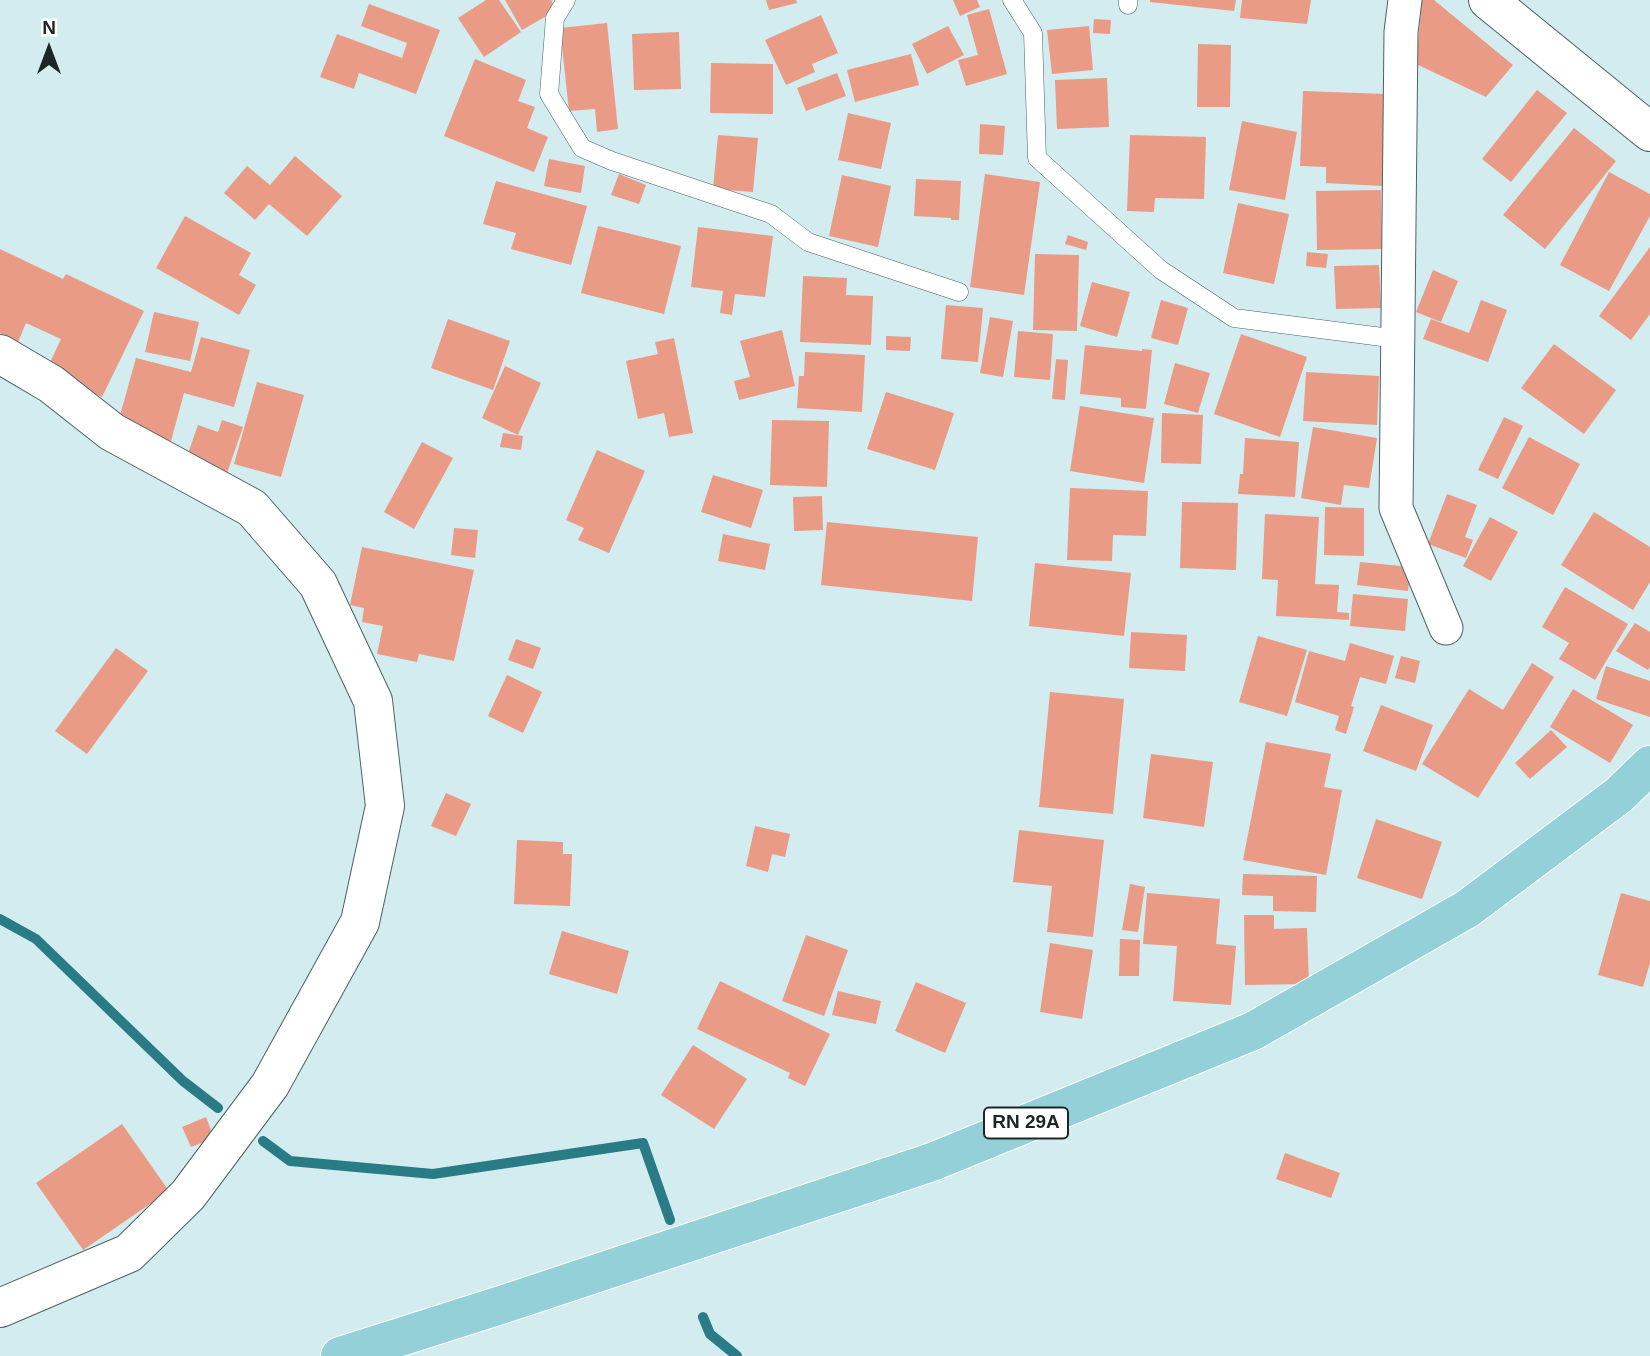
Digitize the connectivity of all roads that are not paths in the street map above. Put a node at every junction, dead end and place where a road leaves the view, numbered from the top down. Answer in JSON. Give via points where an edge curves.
{"nodes":[{"id":1,"x":566,"y":0,"type":"edge"},
{"id":2,"x":1012,"y":0,"type":"edge"},
{"id":3,"x":1405,"y":0,"type":"edge"},
{"id":4,"x":1488,"y":0,"type":"edge"},
{"id":5,"x":1650,"y":132,"type":"edge"},
{"id":6,"x":959,"y":292,"type":"dead end"},
{"id":7,"x":1398,"y":339,"type":"junction"},
{"id":8,"x":0,"y":355,"type":"edge"},
{"id":9,"x":1446,"y":628,"type":"dead end"},
{"id":10,"x":1650,"y":765,"type":"edge"},
{"id":11,"x":0,"y":1308,"type":"edge"},
{"id":12,"x":340,"y":1356,"type":"edge"}],
"edges":[{"from":1,"to":6,"type":"lane","via":[[555,18],[549,94],[582,148],[771,214],[808,242]]},
{"from":2,"to":7,"type":"lane","via":[[1033,33],[1037,158],[1161,270],[1234,318]]},
{"from":3,"to":7,"type":"street"},
{"from":4,"to":5,"type":"street"},
{"from":7,"to":9,"type":"street","via":[[1396,508]]},
{"from":8,"to":11,"type":"street","via":[[51,384],[112,432],[252,508],[318,584],[373,701],[385,806],[360,922],[270,1085],[188,1195],[129,1253]]},
{"from":10,"to":12,"type":"main road","number":"RN 29A","via":[[1619,795],[1467,909],[1253,1031],[932,1162]]}]}
